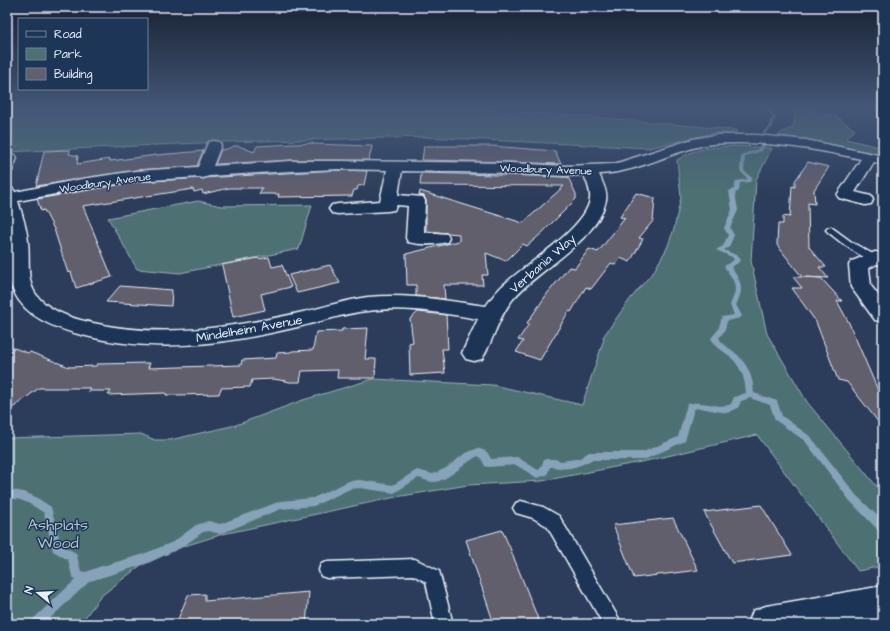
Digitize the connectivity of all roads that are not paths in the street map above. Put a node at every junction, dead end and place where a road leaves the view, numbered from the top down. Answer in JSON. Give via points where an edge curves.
{"nodes":[{"id":1,"x":214,"y":145,"type":"dead end"},
{"id":2,"x":876,"y":158,"type":"edge"},
{"id":3,"x":395,"y":166,"type":"junction"},
{"id":4,"x":590,"y":171,"type":"junction"},
{"id":5,"x":202,"y":173,"type":"junction"},
{"id":6,"x":8,"y":195,"type":"edge"},
{"id":7,"x":389,"y":200,"type":"junction"},
{"id":8,"x":865,"y":200,"type":"dead end"},
{"id":9,"x":338,"y":209,"type":"dead end"},
{"id":10,"x":831,"y":230,"type":"dead end"},
{"id":11,"x":440,"y":238,"type":"dead end"},
{"id":12,"x":879,"y":258,"type":"edge"},
{"id":13,"x":490,"y":314,"type":"junction"},
{"id":14,"x":883,"y":315,"type":"edge"},
{"id":15,"x":474,"y":353,"type":"dead end"},
{"id":16,"x":521,"y":508,"type":"dead end"},
{"id":17,"x":327,"y":570,"type":"dead end"},
{"id":18,"x":880,"y":608,"type":"edge"},
{"id":19,"x":444,"y":624,"type":"edge"},
{"id":20,"x":613,"y":624,"type":"edge"},
{"id":21,"x":766,"y":624,"type":"edge"}],
"edges":[{"from":1,"to":5,"type":"street"},
{"from":2,"to":4,"type":"street","name":"Woodbury Avenue","via":[[782,142],[716,139],[698,142],[614,169]]},
{"from":2,"to":8,"type":"street","via":[[845,195]]},
{"from":3,"to":4,"type":"street","name":"Woodbury Avenue"},
{"from":3,"to":5,"type":"street","name":"Woodbury Avenue","via":[[291,166]]},
{"from":3,"to":7,"type":"street"},
{"from":4,"to":13,"type":"street","name":"Verbania Way","via":[[596,184],[598,199],[588,221],[558,250],[513,286]]},
{"from":5,"to":6,"type":"street","name":"Woodbury Avenue","via":[[136,176]]},
{"from":6,"to":13,"type":"street","name":"Mindelheim Avenue","via":[[19,242],[19,279],[27,297],[42,312],[98,333],[171,339],[214,336],[259,329],[368,304],[418,303]]},
{"from":7,"to":9,"type":"street","via":[[388,206]]},
{"from":7,"to":11,"type":"street","via":[[417,201],[415,238]]},
{"from":10,"to":12,"type":"lane","via":[[850,245]]},
{"from":12,"to":14,"type":"street","via":[[859,265],[861,287]]},
{"from":13,"to":15,"type":"street","name":"Verbania Way"},
{"from":16,"to":20,"type":"lane","via":[[537,512],[553,521]]},
{"from":17,"to":19,"type":"lane","via":[[415,567],[433,577]]},
{"from":18,"to":21,"type":"street"}]}
